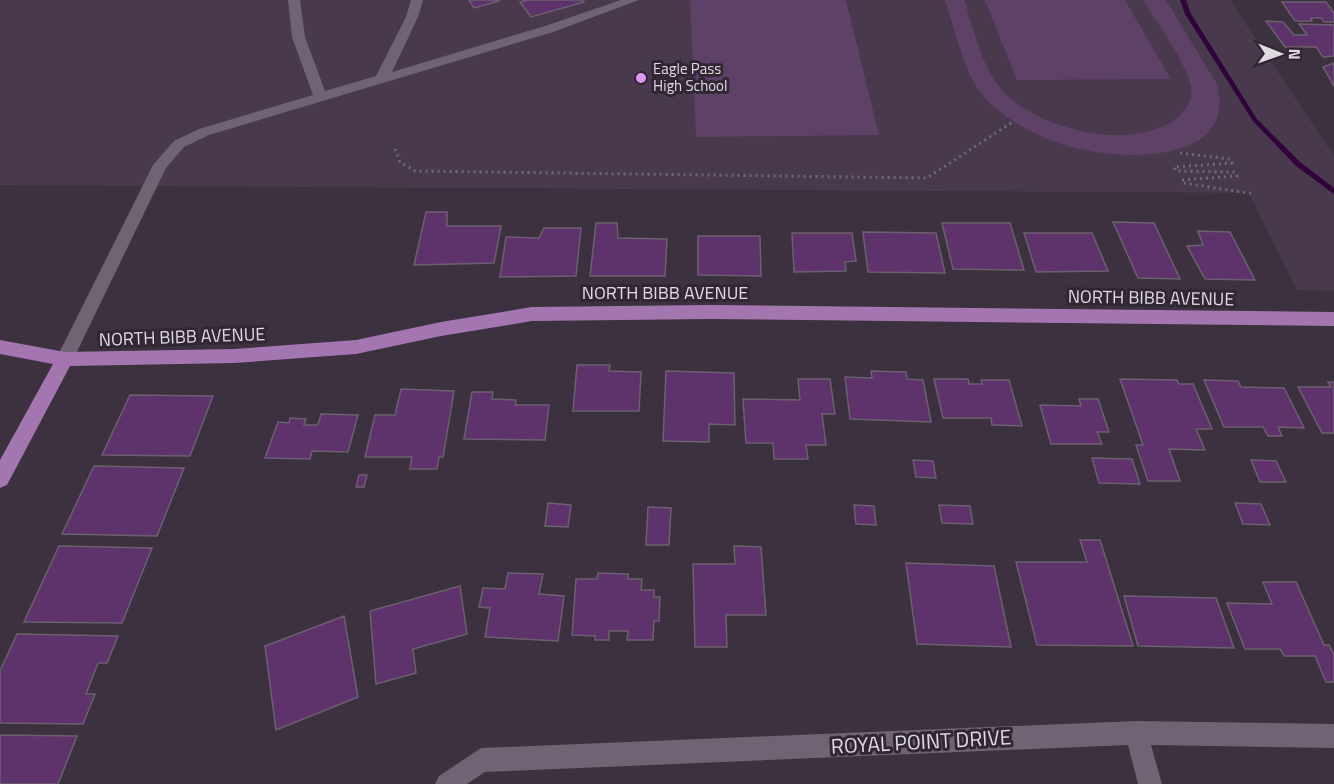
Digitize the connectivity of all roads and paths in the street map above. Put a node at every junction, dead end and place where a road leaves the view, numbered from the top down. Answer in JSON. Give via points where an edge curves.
{"nodes":[{"id":1,"x":294,"y":0,"type":"edge"},
{"id":2,"x":417,"y":0,"type":"edge"},
{"id":3,"x":633,"y":0,"type":"edge"},
{"id":4,"x":382,"y":78,"type":"junction"},
{"id":5,"x":320,"y":96,"type":"junction"},
{"id":6,"x":1014,"y":121,"type":"dead end"},
{"id":7,"x":394,"y":149,"type":"dead end"},
{"id":8,"x":1180,"y":153,"type":"dead end"},
{"id":9,"x":1255,"y":194,"type":"dead end"},
{"id":10,"x":1334,"y":319,"type":"edge"},
{"id":11,"x":0,"y":347,"type":"edge"},
{"id":12,"x":65,"y":359,"type":"junction"},
{"id":13,"x":0,"y":479,"type":"edge"},
{"id":14,"x":1136,"y":733,"type":"junction"},
{"id":15,"x":1334,"y":736,"type":"edge"},
{"id":16,"x":447,"y":784,"type":"edge"},
{"id":17,"x":1150,"y":784,"type":"edge"}],
"edges":[{"from":1,"to":5,"type":"street","via":[[300,41]]},
{"from":2,"to":4,"type":"street"},
{"from":3,"to":4,"type":"street"},
{"from":4,"to":5,"type":"street"},
{"from":5,"to":12,"type":"street","via":[[204,132],[179,144],[169,154],[160,165]]},
{"from":6,"to":7,"type":"path","via":[[927,178],[415,171],[400,162]]},
{"from":8,"to":9,"type":"path","via":[[1230,159],[1232,163],[1174,167],[1176,171],[1235,172],[1237,176],[1182,180],[1183,183]]},
{"from":10,"to":12,"type":"main road","name":"NORTH BIBB AVENUE","via":[[710,312],[532,314],[356,347],[234,356]]},
{"from":11,"to":12,"type":"main road","name":"NORTH BIBB AVENUE"},
{"from":12,"to":13,"type":"main road"},
{"from":14,"to":15,"type":"street","name":"ROYAL POINT DRIVE"},
{"from":14,"to":16,"type":"street","name":"ROYAL POINT DRIVE","via":[[481,760]]},
{"from":14,"to":17,"type":"street"}]}
